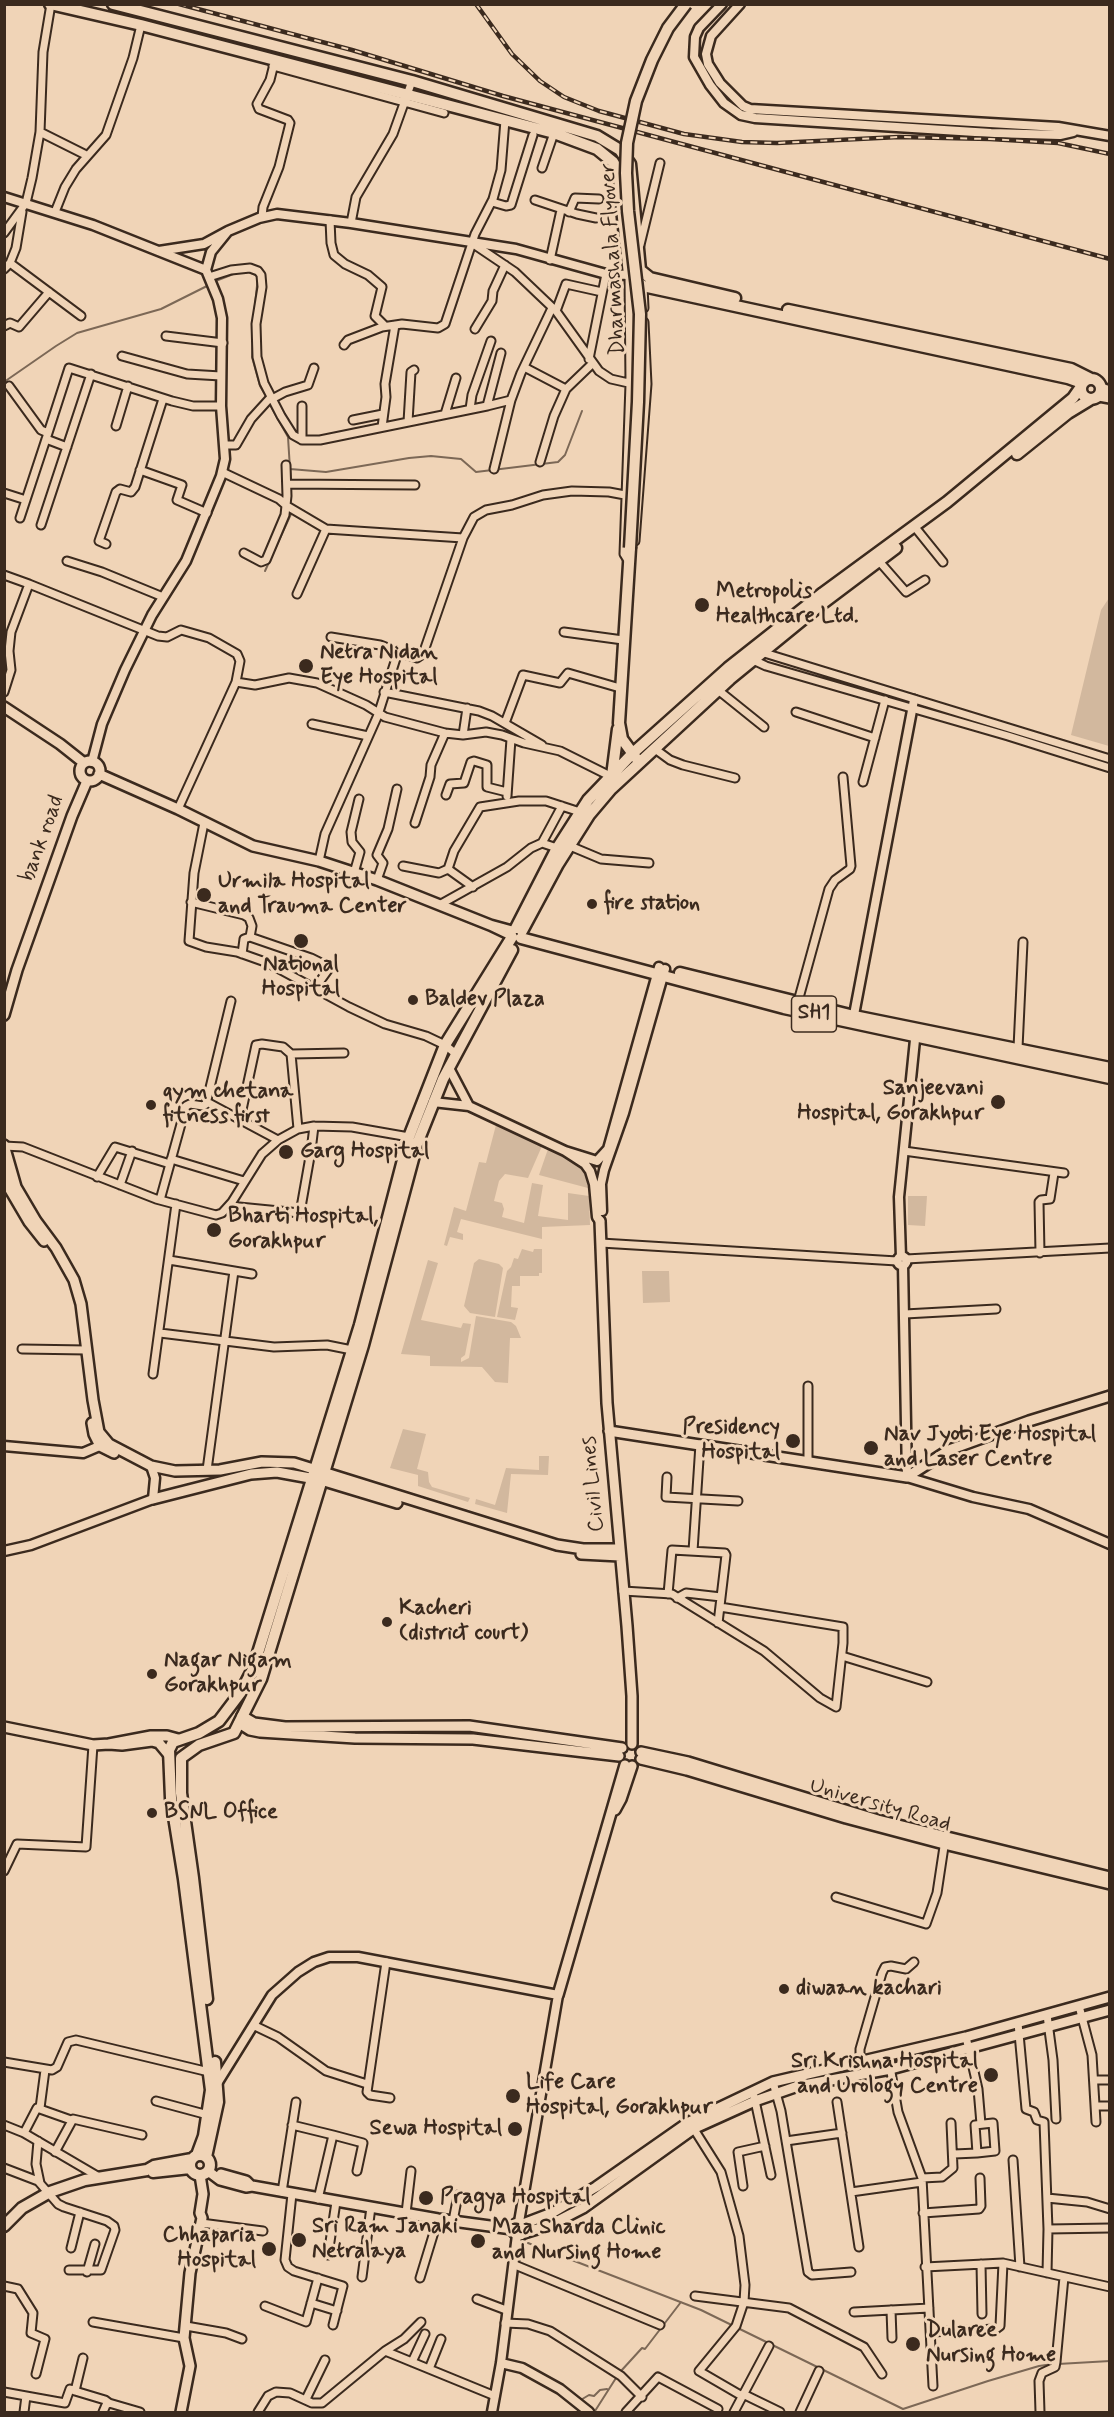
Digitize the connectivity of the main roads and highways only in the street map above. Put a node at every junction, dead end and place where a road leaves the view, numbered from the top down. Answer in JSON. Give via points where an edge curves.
{"nodes":[{"id":1,"x":113,"y":4,"type":"edge"},
{"id":2,"x":686,"y":4,"type":"edge"},
{"id":3,"x":51,"y":5,"type":"edge"},
{"id":4,"x":1085,"y":383,"type":"junction"},
{"id":5,"x":1102,"y":394,"type":"edge"},
{"id":6,"x":916,"y":529,"type":"junction"},
{"id":7,"x":753,"y":654,"type":"junction"},
{"id":8,"x":4,"y":707,"type":"edge"},
{"id":9,"x":619,"y":723,"type":"junction"},
{"id":10,"x":633,"y":753,"type":"junction"},
{"id":11,"x":88,"y":763,"type":"junction"},
{"id":12,"x":640,"y":763,"type":"junction"},
{"id":13,"x":99,"y":774,"type":"junction"},
{"id":14,"x":611,"y":775,"type":"junction"},
{"id":15,"x":87,"y":781,"type":"junction"},
{"id":16,"x":611,"y":789,"type":"junction"},
{"id":17,"x":517,"y":934,"type":"junction"},
{"id":18,"x":4,"y":1015,"type":"edge"},
{"id":19,"x":916,"y":1032,"type":"junction"},
{"id":20,"x":1110,"y":1068,"type":"edge"},
{"id":21,"x":1110,"y":1078,"type":"edge"},
{"id":22,"x":5,"y":1146,"type":"edge"},
{"id":23,"x":4,"y":1167,"type":"edge"},
{"id":24,"x":7,"y":1189,"type":"edge"},
{"id":25,"x":600,"y":1221,"type":"road end"},
{"id":26,"x":388,"y":1239,"type":"junction"},
{"id":27,"x":85,"y":1350,"type":"junction"},
{"id":28,"x":1110,"y":1396,"type":"edge"},
{"id":29,"x":609,"y":1431,"type":"junction"},
{"id":30,"x":318,"y":1476,"type":"junction"},
{"id":31,"x":153,"y":1499,"type":"road end"},
{"id":32,"x":620,"y":1552,"type":"junction"},
{"id":33,"x":227,"y":1712,"type":"junction"},
{"id":34,"x":238,"y":1724,"type":"junction"},
{"id":35,"x":4,"y":1727,"type":"edge"},
{"id":36,"x":178,"y":1739,"type":"junction"},
{"id":37,"x":109,"y":1744,"type":"junction"},
{"id":38,"x":169,"y":1755,"type":"junction"},
{"id":39,"x":641,"y":1755,"type":"junction"},
{"id":40,"x":626,"y":1756,"type":"junction"},
{"id":41,"x":181,"y":1758,"type":"junction"},
{"id":42,"x":945,"y":1841,"type":"junction"},
{"id":43,"x":1110,"y":1877,"type":"edge"},
{"id":44,"x":1110,"y":1884,"type":"edge"},
{"id":45,"x":193,"y":1911,"type":"junction"},
{"id":46,"x":558,"y":1995,"type":"road end"},
{"id":47,"x":1110,"y":1997,"type":"edge"},
{"id":48,"x":1110,"y":2010,"type":"edge"},
{"id":49,"x":691,"y":2125,"type":"junction"},
{"id":50,"x":201,"y":2166,"type":"junction"},
{"id":51,"x":4,"y":2226,"type":"edge"},
{"id":52,"x":181,"y":2412,"type":"edge"}],
"edges":[{"from":1,"to":4,"type":"main road","via":[[412,81],[597,136],[628,158],[640,270],[650,278],[1071,369]]},
{"from":2,"to":9,"type":"main road","name":"Dharmashala Flyover","bridge":true,"via":[[652,60],[636,101],[627,143],[627,202],[640,336]]},
{"from":3,"to":4,"type":"main road","via":[[405,98],[505,120],[597,149],[618,170],[629,276],[643,286]]},
{"from":4,"to":5,"type":"main road","via":[[1096,380]]},
{"from":4,"to":5,"type":"main road","via":[[1086,398]]},
{"from":4,"to":6,"type":"main road","via":[[1073,398]]},
{"from":5,"to":6,"type":"main road","via":[[1068,413]]},
{"from":6,"to":7,"type":"main road"},
{"from":7,"to":10,"type":"main road"},
{"from":7,"to":12,"type":"main road"},
{"from":8,"to":11,"type":"main road"},
{"from":9,"to":10,"type":"main road","via":[[622,739]]},
{"from":9,"to":14,"type":"main road","name":"Dharmashala Flyover"},
{"from":10,"to":12,"type":"main road"},
{"from":10,"to":14,"type":"main road"},
{"from":11,"to":13,"type":"main road","via":[[99,768]]},
{"from":11,"to":15,"type":"main road","via":[[80,771]]},
{"from":12,"to":16,"type":"main road"},
{"from":13,"to":15,"type":"main road"},
{"from":13,"to":17,"type":"main road","via":[[253,846],[377,880]]},
{"from":14,"to":16,"type":"main road","name":"Dharmashala Flyover"},
{"from":14,"to":17,"type":"main road","via":[[557,848]]},
{"from":15,"to":18,"type":"main road","name":"bank road"},
{"from":16,"to":17,"type":"main road","via":[[589,815]]},
{"from":17,"to":19,"type":"main road","number":"SH1","via":[[797,1006]]},
{"from":17,"to":26,"type":"main road","via":[[433,1102]]},
{"from":17,"to":26,"type":"main road","via":[[445,1045],[409,1137]]},
{"from":19,"to":20,"type":"main road","number":"SH1"},
{"from":19,"to":21,"type":"main road","number":"SH1"},
{"from":22,"to":27,"type":"main road","via":[[16,1187],[74,1280],[81,1304]]},
{"from":23,"to":24,"type":"main road"},
{"from":24,"to":27,"type":"main road","via":[[68,1281]]},
{"from":25,"to":29,"type":"main road","name":"Civil Lines"},
{"from":26,"to":30,"type":"main road"},
{"from":27,"to":30,"type":"main road","via":[[93,1434],[110,1451],[175,1472],[262,1462],[294,1463]]},
{"from":28,"to":29,"type":"main road","via":[[949,1450],[906,1477]]},
{"from":29,"to":32,"type":"main road","name":"Civil Lines"},
{"from":30,"to":31,"type":"main road","via":[[265,1472]]},
{"from":30,"to":32,"type":"main road","via":[[557,1545]]},
{"from":30,"to":33,"type":"main road","via":[[261,1647]]},
{"from":30,"to":34,"type":"main road","via":[[268,1660]]},
{"from":32,"to":40,"type":"main road","name":"Civil Lines","via":[[632,1696]]},
{"from":33,"to":34,"type":"main road"},
{"from":33,"to":36,"type":"main road","via":[[213,1726]]},
{"from":34,"to":40,"type":"main road","via":[[260,1732],[355,1738],[472,1738]]},
{"from":34,"to":40,"type":"main road","via":[[469,1726]]},
{"from":34,"to":41,"type":"main road"},
{"from":35,"to":37,"type":"main road"},
{"from":36,"to":37,"type":"main road","via":[[151,1736]]},
{"from":36,"to":38,"type":"main road","via":[[170,1745]]},
{"from":37,"to":38,"type":"main road","via":[[152,1741]]},
{"from":38,"to":41,"type":"main road"},
{"from":38,"to":45,"type":"main road","via":[[171,1798]]},
{"from":39,"to":40,"type":"main road"},
{"from":39,"to":40,"type":"main road","via":[[637,1745]]},
{"from":39,"to":42,"type":"main road","name":"University Road","via":[[688,1762]]},
{"from":40,"to":46,"type":"main road","name":"Civil Lines"},
{"from":41,"to":45,"type":"main road"},
{"from":42,"to":43,"type":"main road","name":"University Road"},
{"from":42,"to":44,"type":"main road","name":"University Road"},
{"from":45,"to":50,"type":"main road","via":[[211,2090]]},
{"from":45,"to":50,"type":"main road","via":[[218,2082],[218,2102]]},
{"from":47,"to":49,"type":"main road","via":[[966,2037],[773,2082]]},
{"from":48,"to":49,"type":"main road","via":[[891,2069],[798,2086]]},
{"from":49,"to":50,"type":"main road","via":[[596,2187],[519,2229],[234,2185]]},
{"from":50,"to":51,"type":"main road","via":[[154,2166],[99,2177],[50,2192],[22,2208]]},
{"from":50,"to":52,"type":"main road","via":[[209,2196],[190,2273],[184,2338],[190,2366]]}]}
